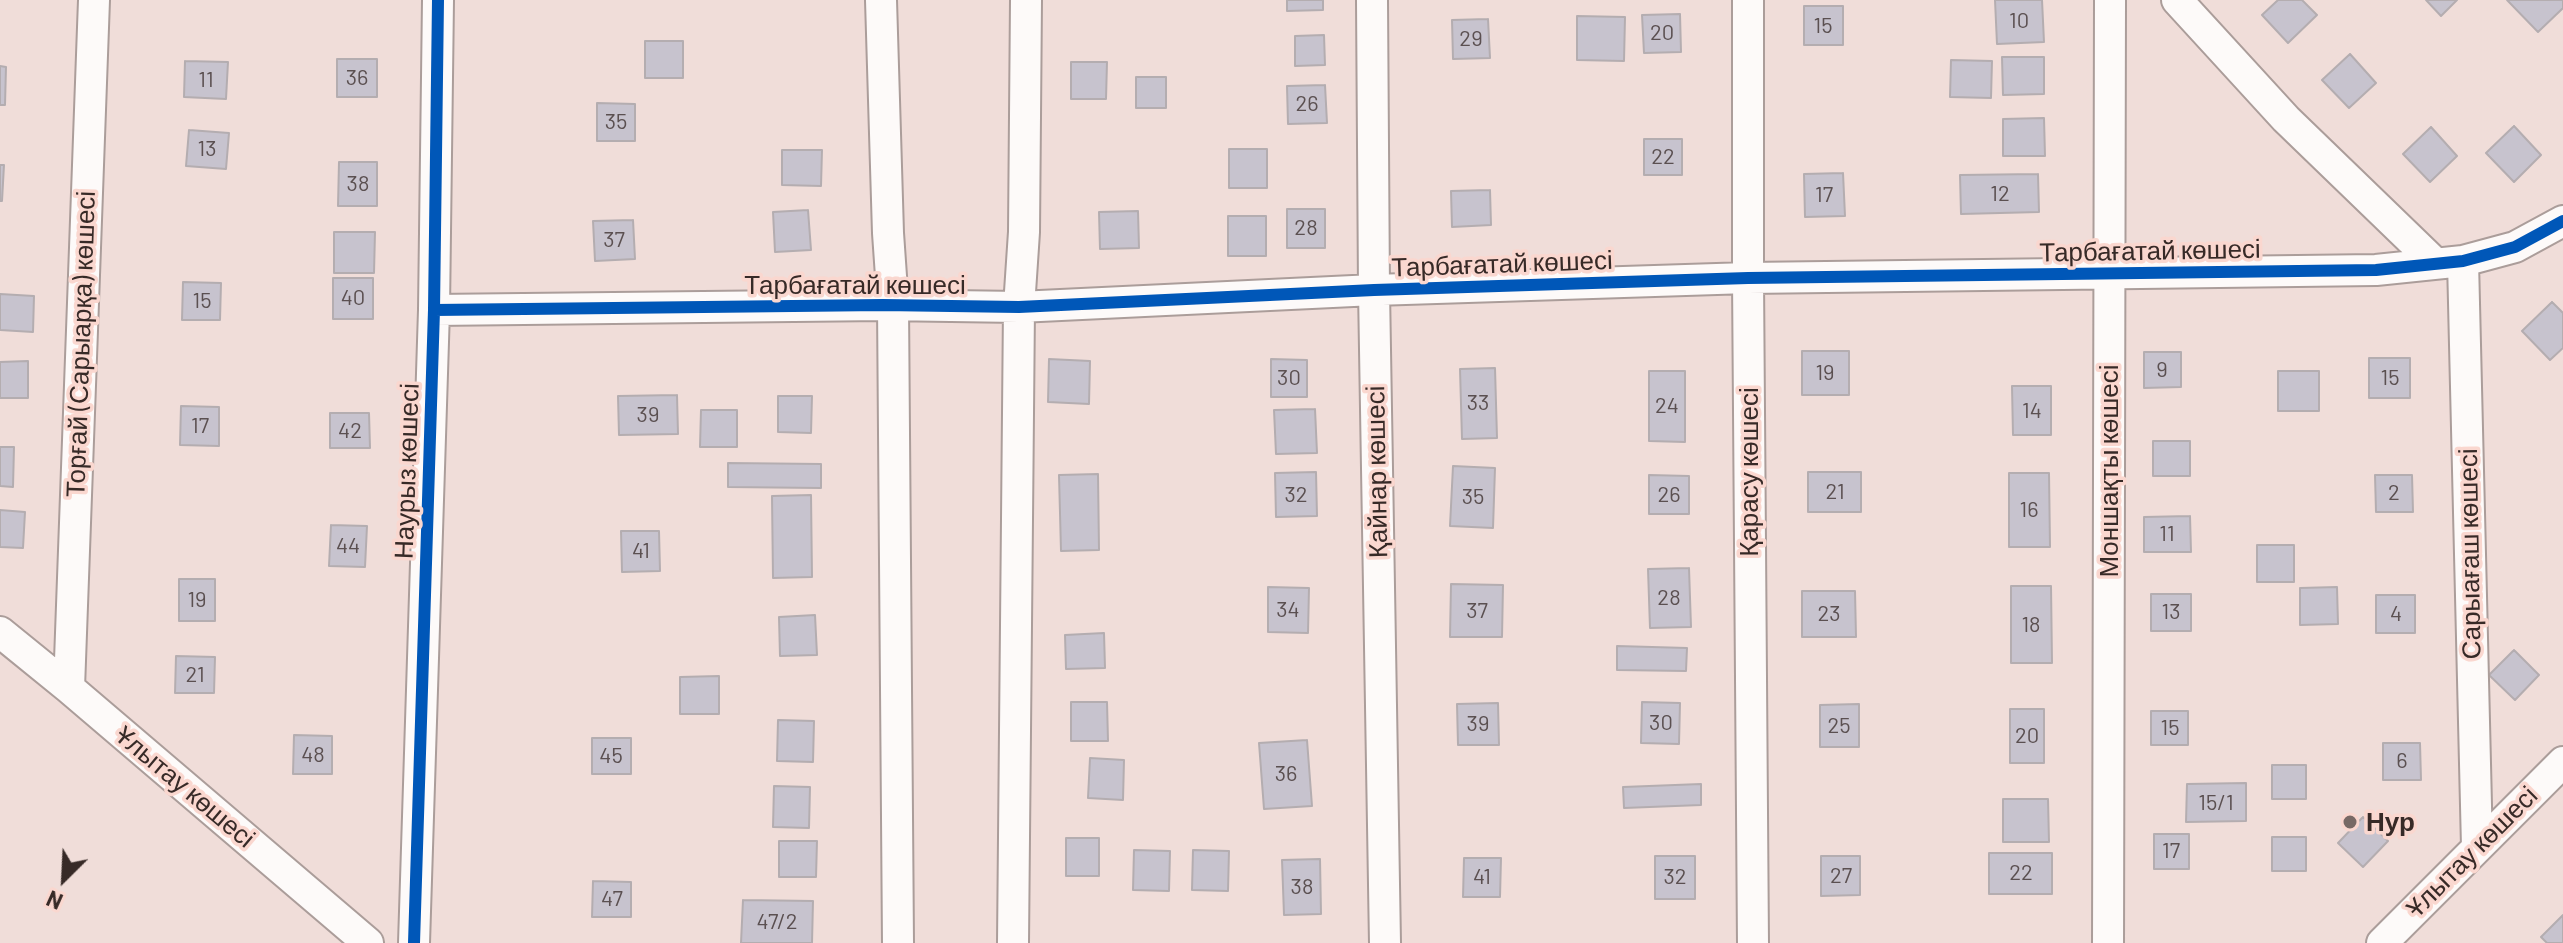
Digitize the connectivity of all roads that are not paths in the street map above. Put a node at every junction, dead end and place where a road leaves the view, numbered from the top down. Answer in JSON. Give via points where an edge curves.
{"nodes":[{"id":1,"x":94,"y":0,"type":"edge"},
{"id":2,"x":438,"y":0,"type":"edge"},
{"id":3,"x":881,"y":0,"type":"edge"},
{"id":4,"x":1026,"y":0,"type":"edge"},
{"id":5,"x":1372,"y":0,"type":"edge"},
{"id":6,"x":1748,"y":0,"type":"edge"},
{"id":7,"x":2110,"y":0,"type":"edge"},
{"id":8,"x":2177,"y":0,"type":"edge"},
{"id":9,"x":2563,"y":221,"type":"edge"},
{"id":10,"x":2449,"y":262,"type":"junction"},
{"id":11,"x":2109,"y":273,"type":"junction"},
{"id":12,"x":1748,"y":278,"type":"junction"},
{"id":13,"x":1374,"y":290,"type":"junction"},
{"id":14,"x":893,"y":305,"type":"junction"},
{"id":15,"x":1019,"y":307,"type":"junction"},
{"id":16,"x":434,"y":310,"type":"junction"},
{"id":17,"x":0,"y":632,"type":"edge"},
{"id":18,"x":69,"y":688,"type":"junction"},
{"id":19,"x":2563,"y":762,"type":"edge"},
{"id":20,"x":2477,"y":847,"type":"junction"},
{"id":21,"x":368,"y":943,"type":"edge"},
{"id":22,"x":414,"y":943,"type":"edge"},
{"id":23,"x":898,"y":943,"type":"edge"},
{"id":24,"x":1013,"y":943,"type":"edge"},
{"id":25,"x":1385,"y":943,"type":"edge"},
{"id":26,"x":1753,"y":943,"type":"edge"},
{"id":27,"x":2108,"y":943,"type":"edge"},
{"id":28,"x":2382,"y":943,"type":"edge"}],
"edges":[{"from":1,"to":18,"type":"street","name":"Торғай (Сарыарқа) көшесі"},
{"from":2,"to":16,"type":"street","name":"Наурыз көшесі"},
{"from":3,"to":14,"type":"street"},
{"from":4,"to":15,"type":"street"},
{"from":5,"to":13,"type":"street","name":"Қайнар көшесі"},
{"from":6,"to":12,"type":"street","name":"Қарасу көшесі"},
{"from":7,"to":11,"type":"street","name":"Моншақты көшесі"},
{"from":8,"to":10,"type":"street","via":[[2286,119]]},
{"from":9,"to":10,"type":"street","name":"Тарбағатай көшесі","via":[[2515,247]]},
{"from":10,"to":11,"type":"street","name":"Тарбағатай көшесі","via":[[2376,270]]},
{"from":10,"to":20,"type":"street","name":"Сарыағаш көшесі"},
{"from":11,"to":12,"type":"street","name":"Тарбағатай көшесі"},
{"from":11,"to":27,"type":"street","name":"Моншақты көшесі"},
{"from":12,"to":13,"type":"street","name":"Тарбағатай көшесі"},
{"from":12,"to":26,"type":"street","name":"Қарасу көшесі"},
{"from":13,"to":15,"type":"street","name":"Тарбағатай көшесі"},
{"from":13,"to":25,"type":"street","name":"Қайнар көшесі"},
{"from":14,"to":15,"type":"street","name":"Тарбағатай көшесі"},
{"from":14,"to":16,"type":"street","name":"Тарбағатай көшесі"},
{"from":14,"to":23,"type":"street","name":"Тарбағатай көшесі"},
{"from":15,"to":24,"type":"street"},
{"from":16,"to":22,"type":"street","name":"Наурыз көшесі"},
{"from":17,"to":18,"type":"street","name":"Ұлытау көшесі"},
{"from":18,"to":21,"type":"street","name":"Ұлытау көшесі"},
{"from":19,"to":20,"type":"street","name":"Ұлытау көшесі"},
{"from":20,"to":28,"type":"street","name":"Ұлытау көшесі"}]}
